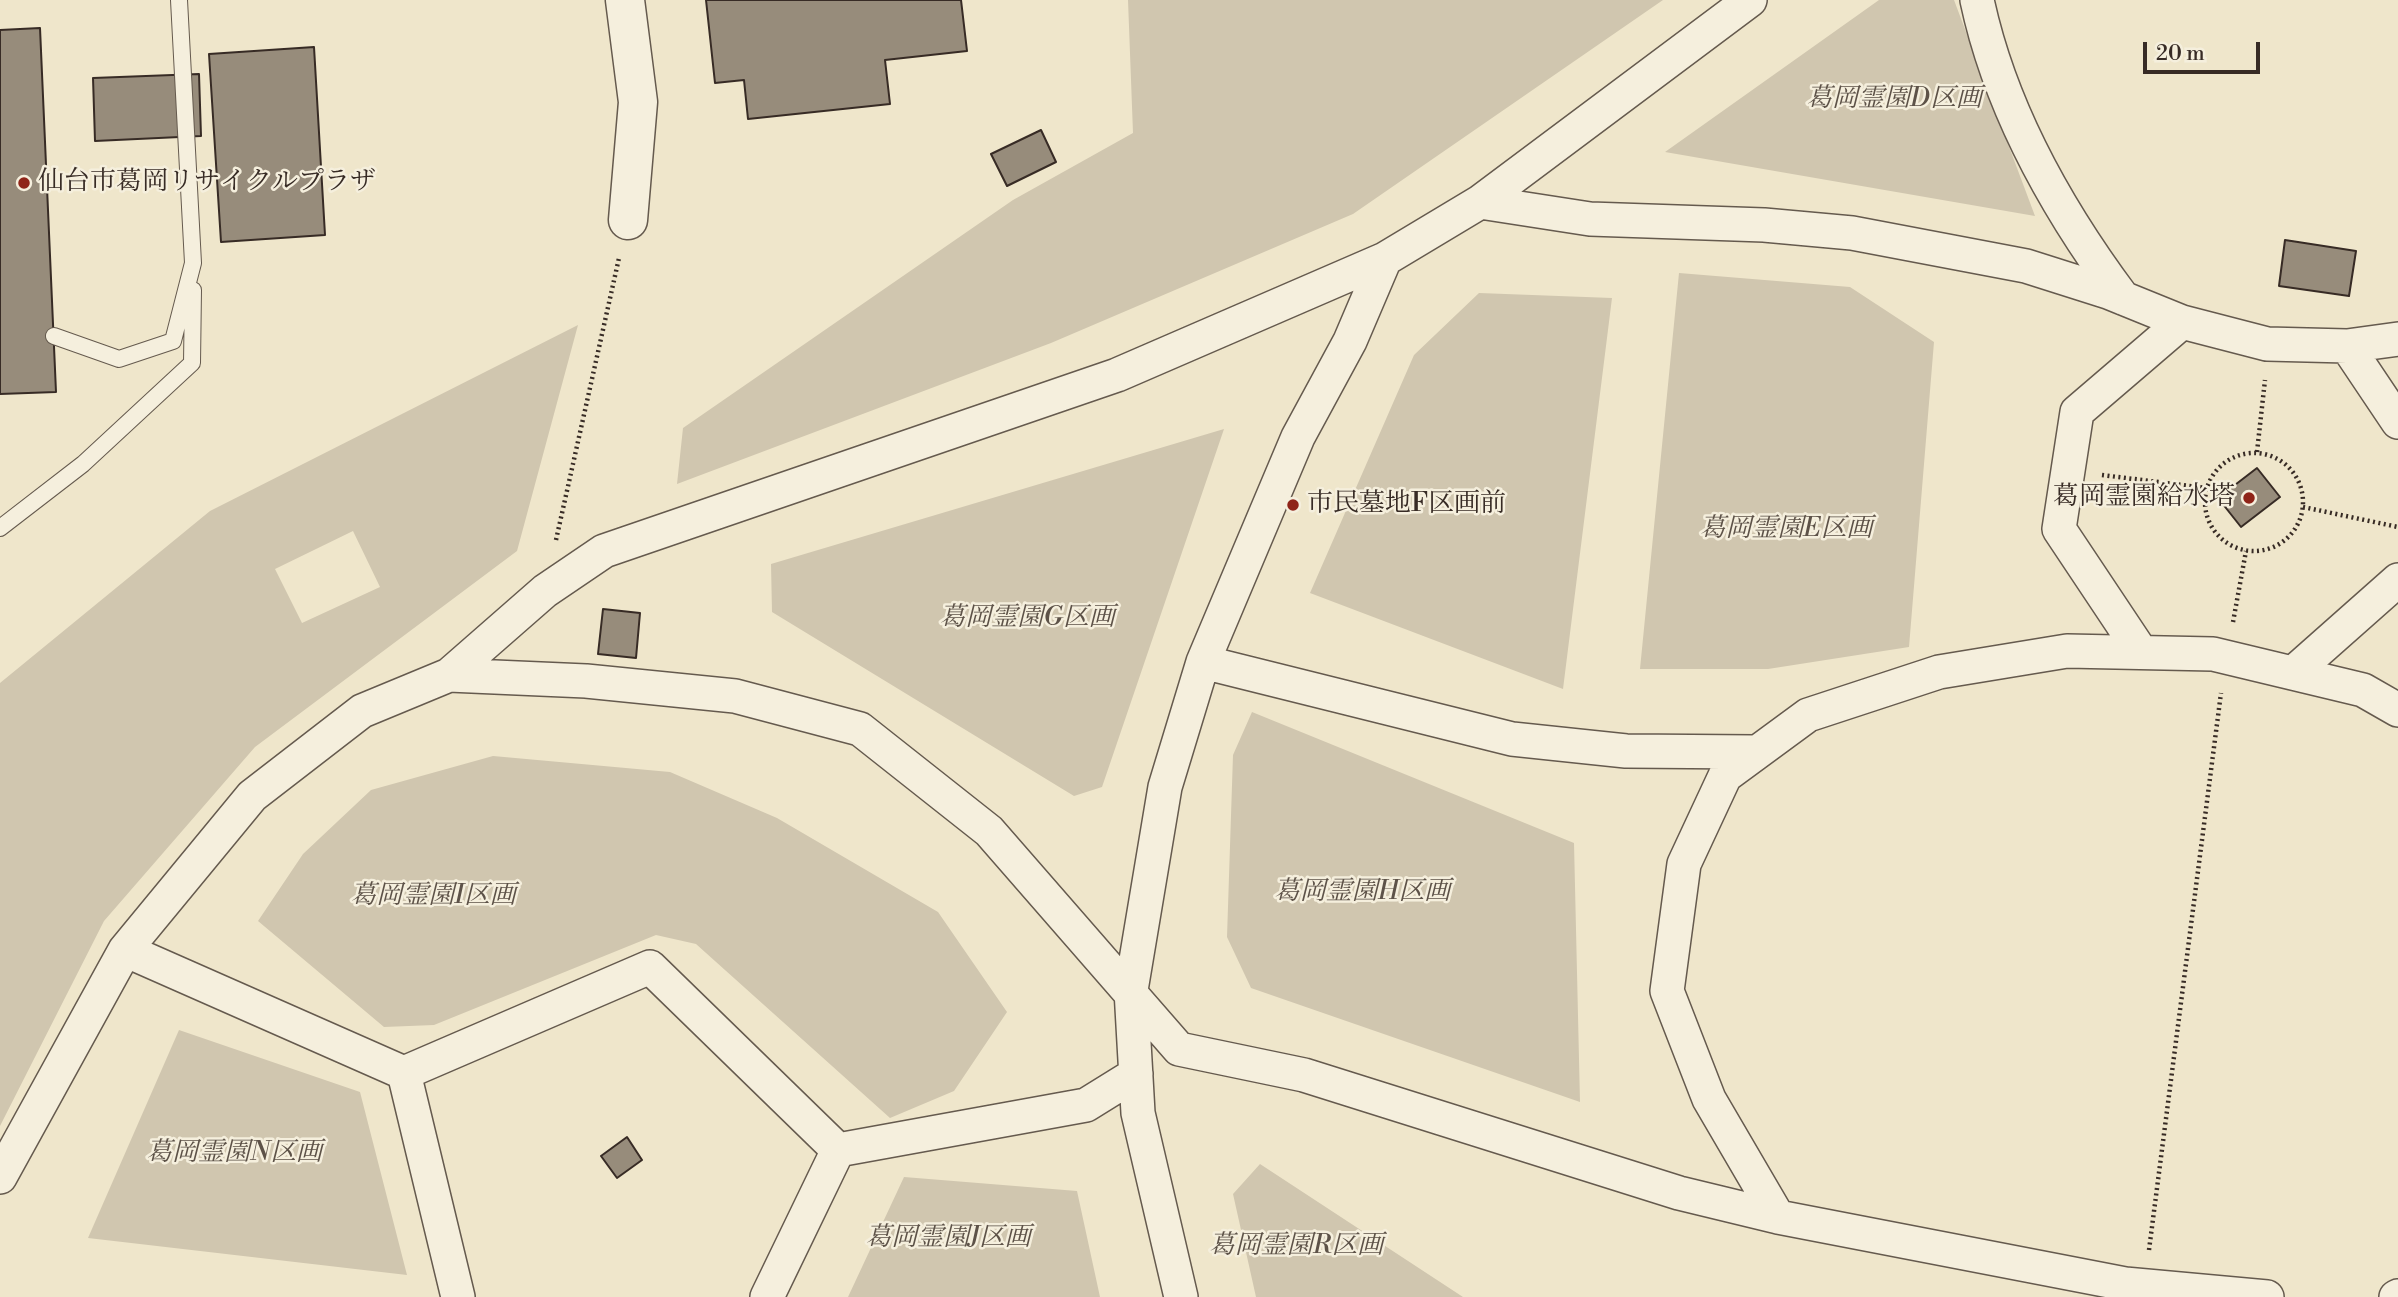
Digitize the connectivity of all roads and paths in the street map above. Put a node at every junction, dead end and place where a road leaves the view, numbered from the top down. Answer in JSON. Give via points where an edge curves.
{"nodes":[{"id":1,"x":179,"y":0,"type":"edge"},
{"id":2,"x":625,"y":0,"type":"edge"},
{"id":3,"x":1750,"y":0,"type":"edge"},
{"id":4,"x":1977,"y":0,"type":"edge"},
{"id":5,"x":1480,"y":202,"type":"junction"},
{"id":6,"x":628,"y":220,"type":"joint"},
{"id":7,"x":1385,"y":259,"type":"junction"},
{"id":8,"x":193,"y":263,"type":"junction"},
{"id":9,"x":2123,"y":298,"type":"junction"},
{"id":10,"x":2182,"y":322,"type":"junction"},
{"id":11,"x":54,"y":336,"type":"dead end"},
{"id":12,"x":2398,"y":339,"type":"edge"},
{"id":13,"x":2347,"y":346,"type":"junction"},
{"id":14,"x":2266,"y":380,"type":"dead end"},
{"id":15,"x":2398,"y":422,"type":"edge"},
{"id":16,"x":2257,"y":452,"type":"junction"},
{"id":17,"x":2105,"y":475,"type":"dead end"},
{"id":18,"x":2206,"y":488,"type":"junction"},
{"id":19,"x":2303,"y":507,"type":"junction"},
{"id":20,"x":2398,"y":527,"type":"edge"},
{"id":21,"x":0,"y":528,"type":"edge"},
{"id":22,"x":2246,"y":551,"type":"junction"},
{"id":23,"x":2398,"y":580,"type":"edge"},
{"id":24,"x":545,"y":590,"type":"junction"},
{"id":25,"x":2232,"y":622,"type":"dead end"},
{"id":26,"x":2141,"y":652,"type":"junction"},
{"id":27,"x":2226,"y":657,"type":"junction"},
{"id":28,"x":1203,"y":663,"type":"junction"},
{"id":29,"x":2293,"y":673,"type":"junction"},
{"id":30,"x":449,"y":675,"type":"junction"},
{"id":31,"x":2398,"y":710,"type":"edge"},
{"id":32,"x":1755,"y":752,"type":"junction"},
{"id":33,"x":125,"y":950,"type":"junction"},
{"id":34,"x":1131,"y":990,"type":"junction"},
{"id":35,"x":404,"y":1073,"type":"junction"},
{"id":36,"x":1136,"y":1074,"type":"junction"},
{"id":37,"x":838,"y":1150,"type":"junction"},
{"id":38,"x":0,"y":1177,"type":"edge"},
{"id":39,"x":1778,"y":1217,"type":"junction"},
{"id":40,"x":2141,"y":1286,"type":"junction"},
{"id":41,"x":458,"y":1297,"type":"edge"},
{"id":42,"x":766,"y":1297,"type":"edge"},
{"id":43,"x":1181,"y":1297,"type":"edge"},
{"id":44,"x":2267,"y":1297,"type":"edge"}],
"edges":[{"from":1,"to":8,"type":"lane"},
{"from":2,"to":6,"type":"street","via":[[638,102]]},
{"from":3,"to":5,"type":"street"},
{"from":4,"to":9,"type":"street","via":[[2005,89],[2044,175],[2085,247]]},
{"from":5,"to":7,"type":"street"},
{"from":5,"to":9,"type":"street","via":[[1590,219],[1752,224],[1852,233],[2026,266]]},
{"from":6,"to":24,"type":"path"},
{"from":7,"to":24,"type":"street","via":[[1117,375],[604,551]]},
{"from":7,"to":28,"type":"street","via":[[1350,341],[1298,437]]},
{"from":8,"to":11,"type":"lane","via":[[173,341],[119,359]]},
{"from":8,"to":21,"type":"lane","via":[[192,363],[83,464]]},
{"from":9,"to":10,"type":"street"},
{"from":10,"to":13,"type":"street","via":[[2267,344]]},
{"from":10,"to":26,"type":"street","via":[[2077,412],[2059,528]]},
{"from":12,"to":13,"type":"street"},
{"from":13,"to":15,"type":"street"},
{"from":14,"to":16,"type":"path"},
{"from":16,"to":18,"type":"path","via":[[2225,461]]},
{"from":16,"to":19,"type":"path","via":[[2272,455],[2297,476]]},
{"from":17,"to":18,"type":"path"},
{"from":18,"to":22,"type":"path","via":[[2204,505],[2213,528],[2230,546]]},
{"from":19,"to":20,"type":"path"},
{"from":19,"to":22,"type":"path","via":[[2291,536],[2263,551]]},
{"from":22,"to":25,"type":"path"},
{"from":23,"to":29,"type":"street"},
{"from":24,"to":30,"type":"street"},
{"from":26,"to":27,"type":"street"},
{"from":26,"to":32,"type":"street","via":[[2067,651],[1939,672],[1808,715]]},
{"from":27,"to":29,"type":"street"},
{"from":27,"to":40,"type":"path","via":[[2147,1270]]},
{"from":28,"to":32,"type":"street","via":[[1512,739],[1626,751]]},
{"from":28,"to":34,"type":"street","via":[[1164,787]]},
{"from":29,"to":31,"type":"street","via":[[2363,690]]},
{"from":30,"to":33,"type":"street","via":[[362,711],[252,796]]},
{"from":30,"to":34,"type":"street","via":[[586,681],[736,696],[860,729],[989,831]]},
{"from":32,"to":39,"type":"street","via":[[1725,776],[1684,864],[1667,991],[1709,1099]]},
{"from":33,"to":35,"type":"street"},
{"from":33,"to":38,"type":"street"},
{"from":34,"to":36,"type":"street"},
{"from":34,"to":39,"type":"street","via":[[1179,1049],[1304,1075],[1679,1193]]},
{"from":35,"to":37,"type":"street","via":[[650,967]]},
{"from":35,"to":41,"type":"street"},
{"from":36,"to":37,"type":"street","via":[[1086,1105]]},
{"from":36,"to":43,"type":"street","via":[[1138,1113]]},
{"from":37,"to":42,"type":"street"},
{"from":39,"to":40,"type":"street"},
{"from":40,"to":44,"type":"street"}]}
